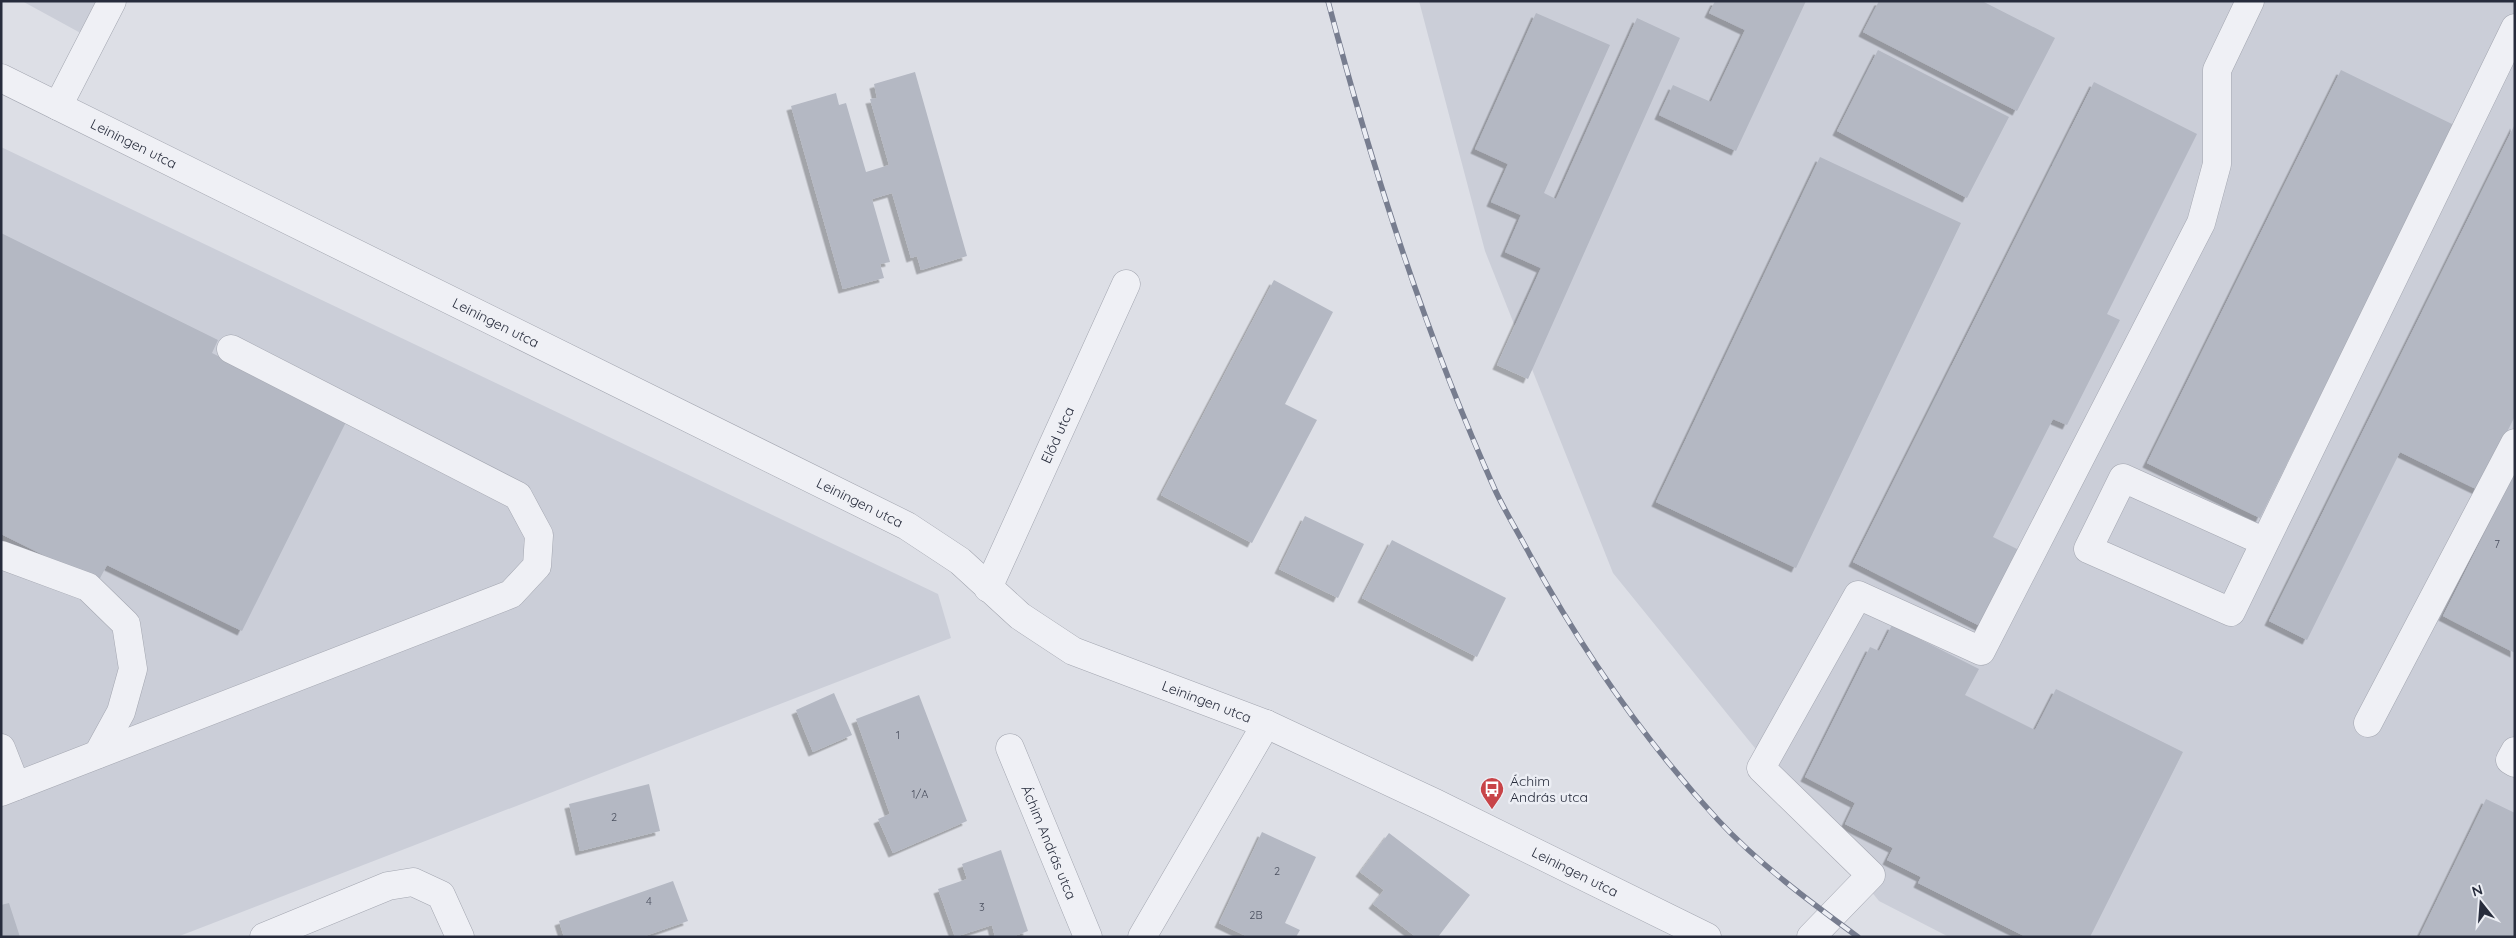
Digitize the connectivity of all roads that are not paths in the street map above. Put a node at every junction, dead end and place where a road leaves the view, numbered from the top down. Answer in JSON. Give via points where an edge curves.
{"nodes":[{"id":1,"x":112,"y":1,"type":"edge"},
{"id":2,"x":2250,"y":1,"type":"edge"},
{"id":3,"x":2515,"y":28,"type":"edge"},
{"id":4,"x":1,"y":78,"type":"edge"},
{"id":5,"x":58,"y":106,"type":"junction"},
{"id":6,"x":1126,"y":284,"type":"dead end"},
{"id":7,"x":231,"y":349,"type":"dead end"},
{"id":8,"x":2515,"y":443,"type":"edge"},
{"id":9,"x":2265,"y":542,"type":"junction"},
{"id":10,"x":1,"y":555,"type":"edge"},
{"id":11,"x":988,"y":588,"type":"junction"},
{"id":12,"x":2368,"y":723,"type":"dead end"},
{"id":13,"x":1266,"y":724,"type":"junction"},
{"id":14,"x":1,"y":748,"type":"edge"},
{"id":15,"x":1010,"y":748,"type":"dead end"},
{"id":16,"x":2515,"y":751,"type":"edge"},
{"id":17,"x":98,"y":754,"type":"junction"},
{"id":18,"x":2515,"y":762,"type":"edge"},
{"id":19,"x":8,"y":789,"type":"edge"},
{"id":20,"x":264,"y":937,"type":"edge"},
{"id":21,"x":460,"y":937,"type":"edge"},
{"id":22,"x":1088,"y":937,"type":"edge"},
{"id":23,"x":1142,"y":937,"type":"edge"},
{"id":24,"x":1707,"y":937,"type":"edge"},
{"id":25,"x":1811,"y":937,"type":"edge"}],
"edges":[{"from":1,"to":5,"type":"street"},
{"from":2,"to":25,"type":"street","via":[[2217,70],[2217,164],[2201,223],[1981,651],[1858,595],[1761,768],[1871,875]]},
{"from":3,"to":9,"type":"street"},
{"from":4,"to":5,"type":"street","name":"Leiningen utca"},
{"from":5,"to":11,"type":"street","name":"Leiningen utca","via":[[907,526],[960,561]]},
{"from":6,"to":11,"type":"street","name":"Előd utca"},
{"from":7,"to":17,"type":"street","via":[[518,496],[539,535],[537,566],[511,594]]},
{"from":8,"to":12,"type":"street"},
{"from":9,"to":9,"type":"street","via":[[2123,478],[2088,549],[2230,612]]},
{"from":10,"to":17,"type":"street","via":[[88,587],[126,624],[133,669],[121,712]]},
{"from":11,"to":13,"type":"street","name":"Leiningen utca","via":[[1020,616],[1073,651]]},
{"from":13,"to":23,"type":"street"},
{"from":13,"to":24,"type":"street","name":"Leiningen utca","via":[[1444,807]]},
{"from":14,"to":19,"type":"street"},
{"from":15,"to":22,"type":"street","name":"Áchim András utca"},
{"from":16,"to":18,"type":"street","via":[[2510,760]]},
{"from":17,"to":19,"type":"street"},
{"from":20,"to":21,"type":"street","via":[[388,886],[413,882],[441,895]]}]}
